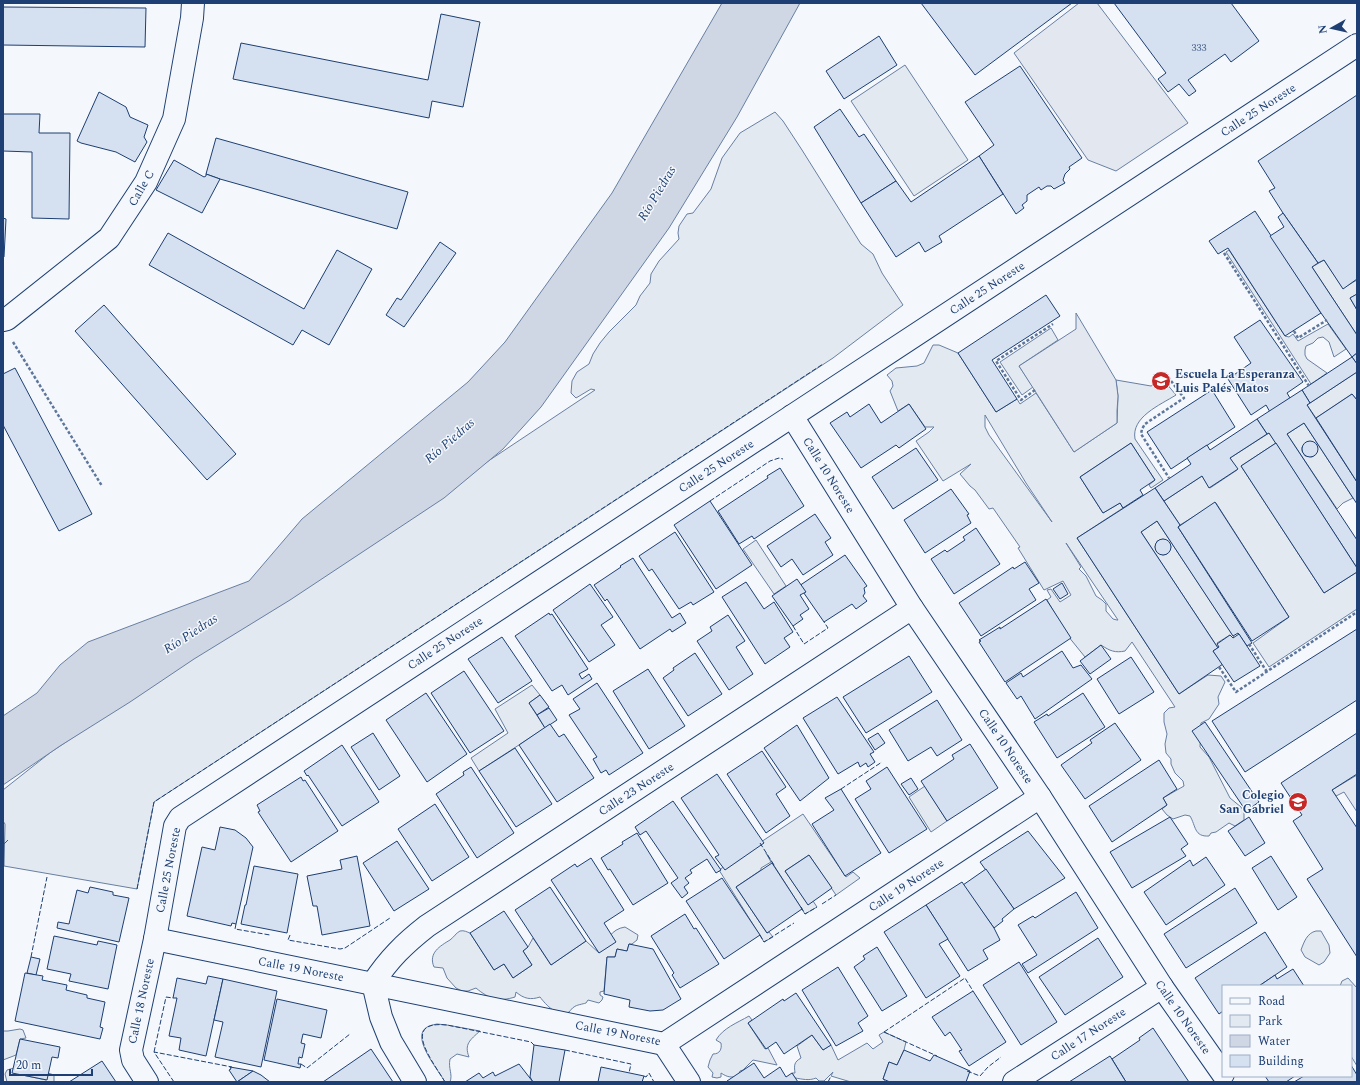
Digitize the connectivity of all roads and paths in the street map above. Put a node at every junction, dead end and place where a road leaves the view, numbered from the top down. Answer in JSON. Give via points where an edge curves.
{"nodes":[{"id":1,"x":193,"y":3,"type":"edge"},
{"id":2,"x":1357,"y":45,"type":"edge"},
{"id":3,"x":1224,"y":254,"type":"dead end"},
{"id":4,"x":3,"y":320,"type":"edge"},
{"id":5,"x":1327,"y":320,"type":"dead end"},
{"id":6,"x":1053,"y":324,"type":"dead end"},
{"id":7,"x":1294,"y":331,"type":"dead end"},
{"id":8,"x":11,"y":340,"type":"dead end"},
{"id":9,"x":1165,"y":373,"type":"dead end"},
{"id":10,"x":1309,"y":386,"type":"dead end"},
{"id":11,"x":1035,"y":390,"type":"dead end"},
{"id":12,"x":792,"y":416,"type":"junction"},
{"id":13,"x":1169,"y":478,"type":"dead end"},
{"id":14,"x":102,"y":486,"type":"dead end"},
{"id":15,"x":912,"y":608,"type":"junction"},
{"id":16,"x":1357,"y":612,"type":"edge"},
{"id":17,"x":1249,"y":644,"type":"dead end"},
{"id":18,"x":1219,"y":667,"type":"dead end"},
{"id":19,"x":1267,"y":672,"type":"junction"},
{"id":20,"x":1040,"y":797,"type":"junction"},
{"id":21,"x":155,"y":939,"type":"junction"},
{"id":22,"x":373,"y":983,"type":"junction"},
{"id":23,"x":1162,"y":986,"type":"junction"},
{"id":24,"x":664,"y":1044,"type":"junction"},
{"id":25,"x":1222,"y":1072,"type":"edge"},
{"id":26,"x":147,"y":1082,"type":"edge"},
{"id":27,"x":415,"y":1082,"type":"edge"},
{"id":28,"x":689,"y":1082,"type":"edge"},
{"id":29,"x":1014,"y":1082,"type":"edge"}],
"edges":[{"from":1,"to":4,"type":"street","name":"Calle C","via":[[174,119],[146,182],[110,238]]},
{"from":2,"to":12,"type":"street","name":"Calle 25 Noreste"},
{"from":3,"to":10,"type":"path"},
{"from":5,"to":7,"type":"path","via":[[1298,338]]},
{"from":6,"to":11,"type":"path","via":[[996,361],[1021,400]]},
{"from":8,"to":14,"type":"path"},
{"from":9,"to":13,"type":"path","via":[[1184,398],[1145,424],[1142,434]]},
{"from":12,"to":15,"type":"street","name":"Calle 10 Noreste"},
{"from":12,"to":21,"type":"street","name":"Calle 25 Noreste","via":[[180,818],[175,826]]},
{"from":15,"to":20,"type":"street","name":"Calle 10 Noreste"},
{"from":15,"to":22,"type":"street","name":"Calle 23 Noreste","via":[[427,926],[393,956]]},
{"from":16,"to":19,"type":"path"},
{"from":17,"to":19,"type":"path"},
{"from":18,"to":19,"type":"path","via":[[1236,692]]},
{"from":20,"to":23,"type":"street","name":"Calle 10 Noreste"},
{"from":20,"to":24,"type":"street","name":"Calle 19 Noreste"},
{"from":21,"to":22,"type":"street","name":"Calle 19 Noreste"},
{"from":21,"to":26,"type":"street","name":"Calle 18 Noreste","via":[[131,1050],[132,1060]]},
{"from":22,"to":24,"type":"street","name":"Calle 19 Noreste"},
{"from":22,"to":27,"type":"street","via":[[381,1017],[391,1042]]},
{"from":23,"to":25,"type":"street","name":"Calle 10 Noreste"},
{"from":23,"to":29,"type":"street","name":"Calle 17 Noreste"},
{"from":24,"to":28,"type":"street"}]}
